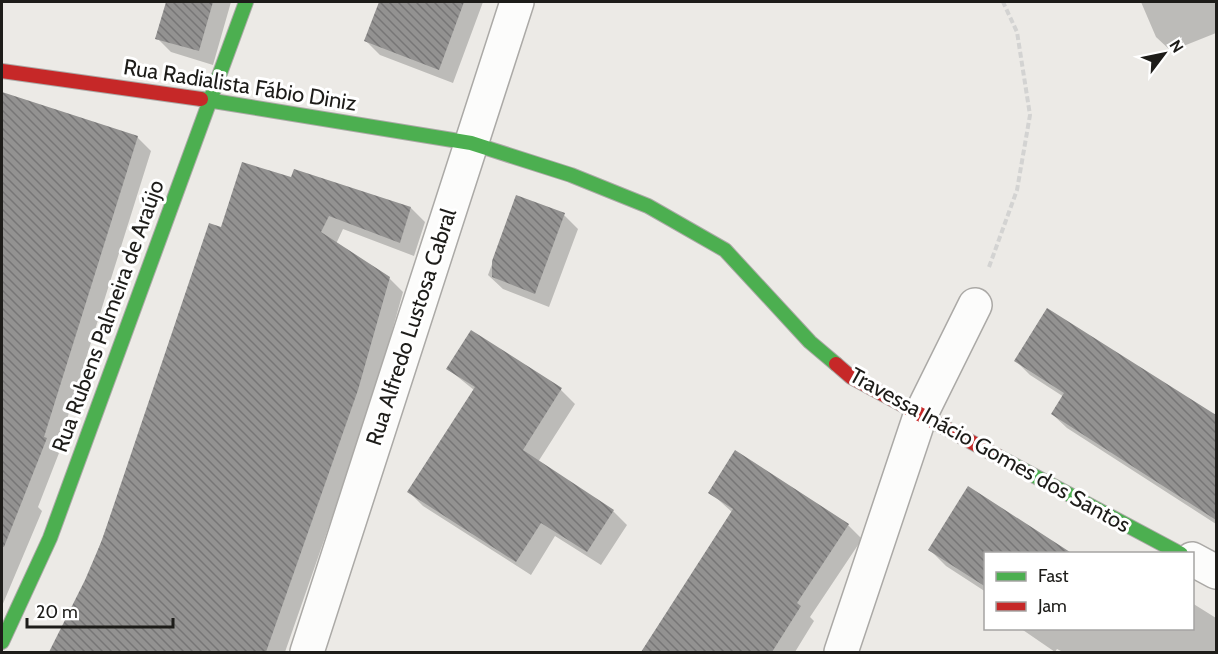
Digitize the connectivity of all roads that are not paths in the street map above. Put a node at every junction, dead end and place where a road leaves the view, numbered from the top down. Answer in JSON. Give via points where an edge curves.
{"nodes":[{"id":1,"x":246,"y":2,"type":"edge"},
{"id":2,"x":517,"y":2,"type":"edge"},
{"id":3,"x":2,"y":71,"type":"edge"},
{"id":4,"x":210,"y":100,"type":"junction"},
{"id":5,"x":471,"y":143,"type":"junction"},
{"id":6,"x":975,"y":305,"type":"road end"},
{"id":7,"x":920,"y":416,"type":"junction"},
{"id":8,"x":1177,"y":552,"type":"edge"},
{"id":9,"x":1194,"y":560,"type":"edge"},
{"id":10,"x":1216,"y":572,"type":"edge"},
{"id":11,"x":2,"y":642,"type":"edge"},
{"id":12,"x":307,"y":652,"type":"edge"},
{"id":13,"x":841,"y":652,"type":"edge"}],
"edges":[{"from":1,"to":4,"type":"street","name":"Rua Rubens Palmeira de Araújo"},
{"from":2,"to":5,"type":"street","name":"Rua Alfredo Lustosa Cabral"},
{"from":3,"to":4,"type":"street","name":"Rua Radialista Fábio Diniz"},
{"from":4,"to":5,"type":"street","name":"Rua Radialista Fábio Diniz"},
{"from":4,"to":11,"type":"street","name":"Rua Rubens Palmeira de Araújo","via":[[50,538]]},
{"from":5,"to":7,"type":"street","name":"Travessa Inácio Gomes dos Santos","via":[[571,174],[648,206],[725,250],[810,342],[851,378]]},
{"from":5,"to":12,"type":"street","name":"Rua Alfredo Lustosa Cabral"},
{"from":6,"to":7,"type":"street"},
{"from":7,"to":8,"type":"street","name":"Travessa Inácio Gomes dos Santos"},
{"from":7,"to":13,"type":"street"},
{"from":9,"to":10,"type":"street"}]}
